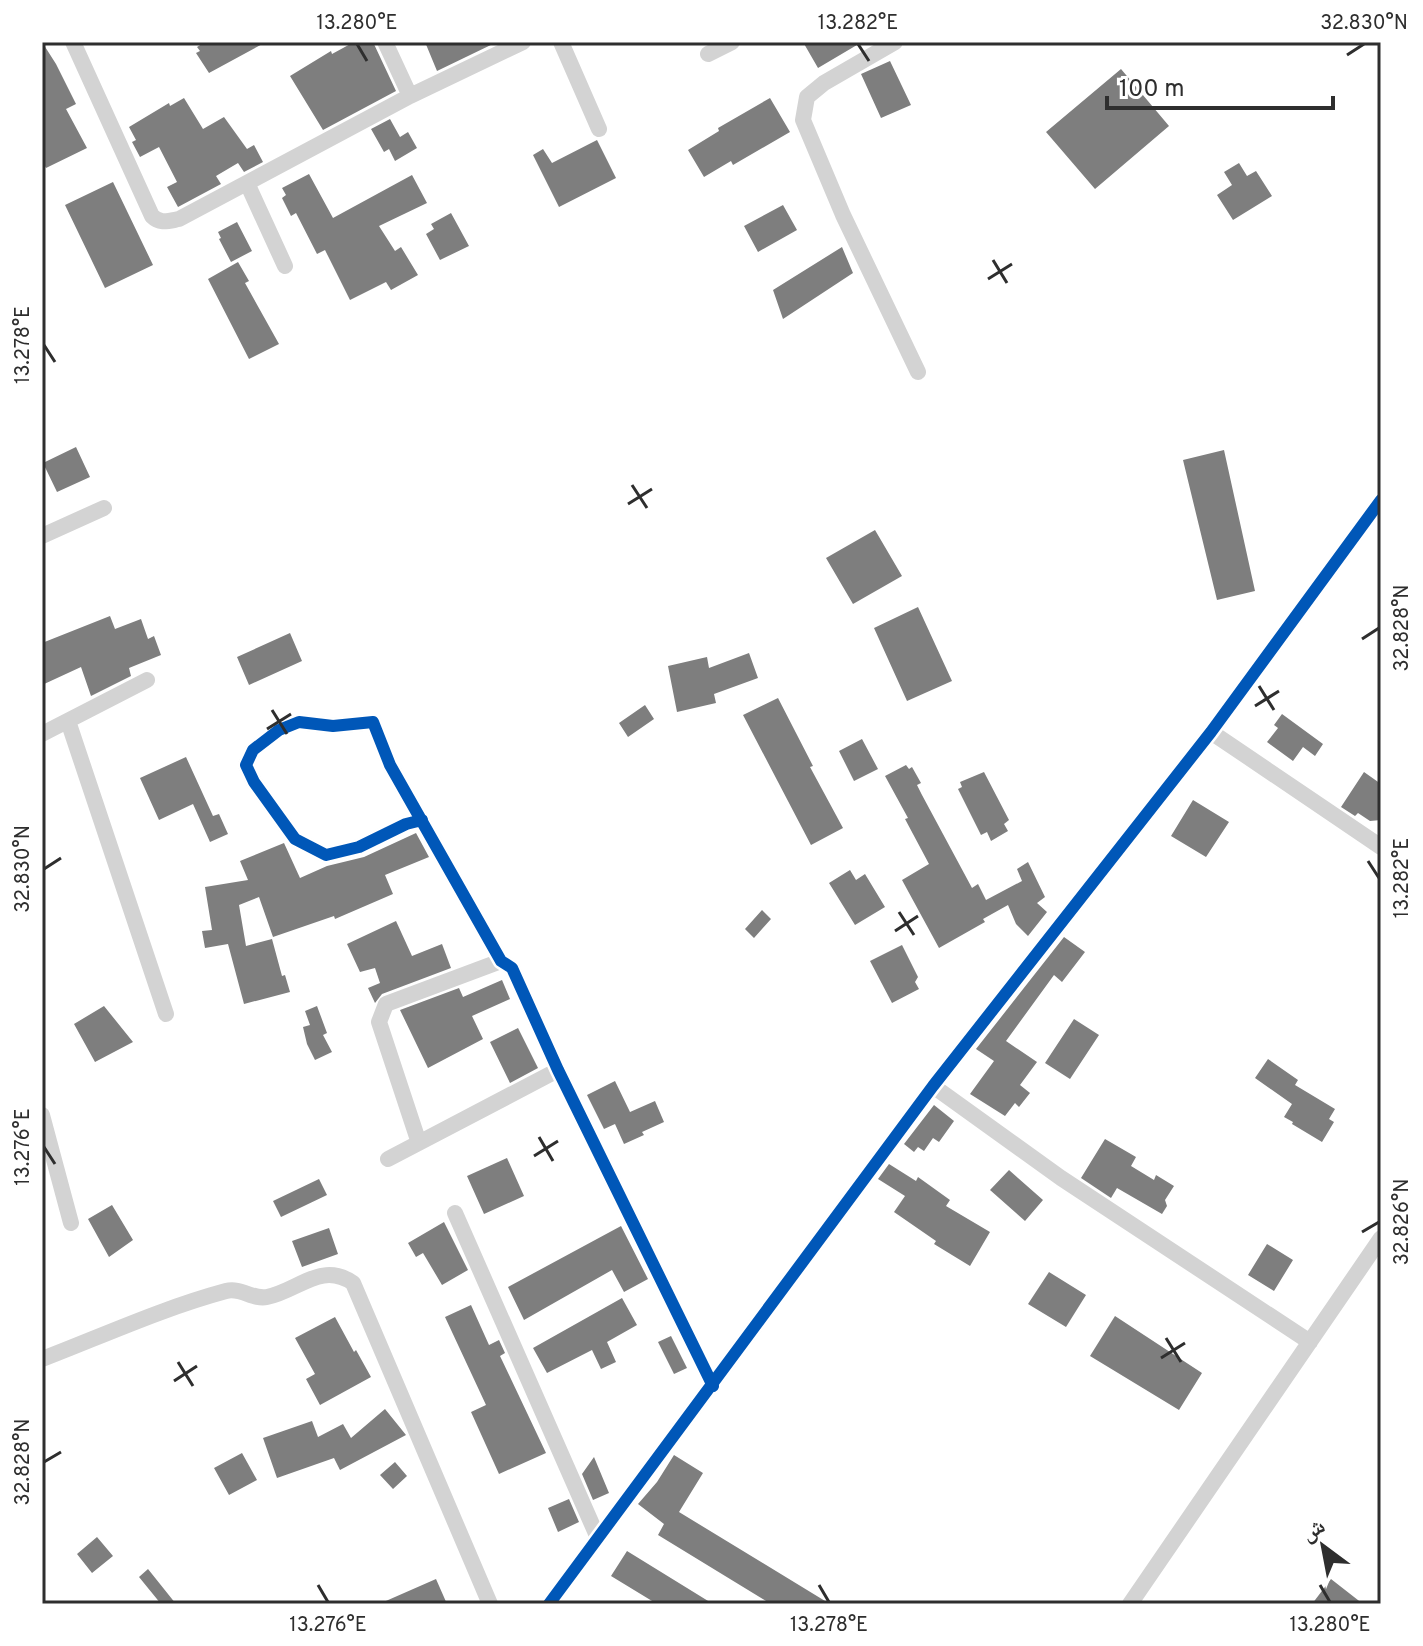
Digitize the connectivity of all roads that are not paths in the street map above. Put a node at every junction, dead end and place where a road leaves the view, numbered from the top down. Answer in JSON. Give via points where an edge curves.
{"nodes":[{"id":1,"x":73,"y":42,"type":"edge"},
{"id":2,"x":385,"y":42,"type":"edge"},
{"id":3,"x":523,"y":42,"type":"edge"},
{"id":4,"x":561,"y":42,"type":"edge"},
{"id":5,"x":732,"y":42,"type":"edge"},
{"id":6,"x":895,"y":42,"type":"edge"},
{"id":7,"x":708,"y":54,"type":"dead end"},
{"id":8,"x":410,"y":96,"type":"junction"},
{"id":9,"x":599,"y":129,"type":"dead end"},
{"id":10,"x":247,"y":183,"type":"junction"},
{"id":11,"x":285,"y":266,"type":"dead end"},
{"id":12,"x":918,"y":372,"type":"dead end"},
{"id":13,"x":1381,"y":500,"type":"edge"},
{"id":14,"x":104,"y":508,"type":"dead end"},
{"id":15,"x":42,"y":536,"type":"edge"},
{"id":16,"x":147,"y":680,"type":"dead end"},
{"id":17,"x":68,"y":721,"type":"junction"},
{"id":18,"x":1211,"y":732,"type":"junction"},
{"id":19,"x":42,"y":734,"type":"edge"},
{"id":20,"x":422,"y":820,"type":"junction"},
{"id":21,"x":1381,"y":847,"type":"edge"},
{"id":22,"x":501,"y":961,"type":"junction"},
{"id":23,"x":166,"y":1014,"type":"dead end"},
{"id":24,"x":558,"y":1070,"type":"junction"},
{"id":25,"x":933,"y":1086,"type":"junction"},
{"id":26,"x":42,"y":1115,"type":"edge"},
{"id":27,"x":419,"y":1143,"type":"junction"},
{"id":28,"x":388,"y":1159,"type":"dead end"},
{"id":29,"x":455,"y":1213,"type":"dead end"},
{"id":30,"x":71,"y":1223,"type":"dead end"},
{"id":31,"x":1381,"y":1238,"type":"edge"},
{"id":32,"x":1310,"y":1342,"type":"junction"},
{"id":33,"x":42,"y":1359,"type":"edge"},
{"id":34,"x":713,"y":1386,"type":"junction"},
{"id":35,"x":598,"y":1538,"type":"junction"},
{"id":36,"x":490,"y":1604,"type":"edge"},
{"id":37,"x":549,"y":1604,"type":"edge"},
{"id":38,"x":1130,"y":1604,"type":"edge"}],
"edges":[{"from":1,"to":10,"type":"street","via":[[157,221],[179,219]]},
{"from":2,"to":8,"type":"street"},
{"from":3,"to":8,"type":"street"},
{"from":4,"to":9,"type":"street"},
{"from":5,"to":7,"type":"street"},
{"from":6,"to":12,"type":"street","via":[[815,90],[807,97],[803,120]]},
{"from":8,"to":10,"type":"street"},
{"from":10,"to":11,"type":"street"},
{"from":13,"to":18,"type":"street"},
{"from":14,"to":15,"type":"street"},
{"from":16,"to":17,"type":"street"},
{"from":17,"to":19,"type":"street"},
{"from":17,"to":23,"type":"street"},
{"from":18,"to":21,"type":"street"},
{"from":18,"to":25,"type":"street"},
{"from":20,"to":20,"type":"street","via":[[390,765],[373,722],[299,722],[253,750],[246,765],[295,839],[326,855]]},
{"from":20,"to":22,"type":"street"},
{"from":22,"to":24,"type":"street","via":[[512,968]]},
{"from":22,"to":27,"type":"street","via":[[386,1004],[381,1013],[379,1022]]},
{"from":24,"to":27,"type":"street"},
{"from":24,"to":34,"type":"street"},
{"from":25,"to":32,"type":"street","via":[[1061,1178]]},
{"from":25,"to":34,"type":"street"},
{"from":26,"to":30,"type":"street"},
{"from":27,"to":28,"type":"street"},
{"from":29,"to":35,"type":"street"},
{"from":31,"to":32,"type":"street"},
{"from":32,"to":38,"type":"street"},
{"from":33,"to":36,"type":"street","via":[[229,1290],[268,1297],[316,1275],[346,1278],[385,1355]]},
{"from":34,"to":35,"type":"street"},
{"from":35,"to":37,"type":"street"}]}
